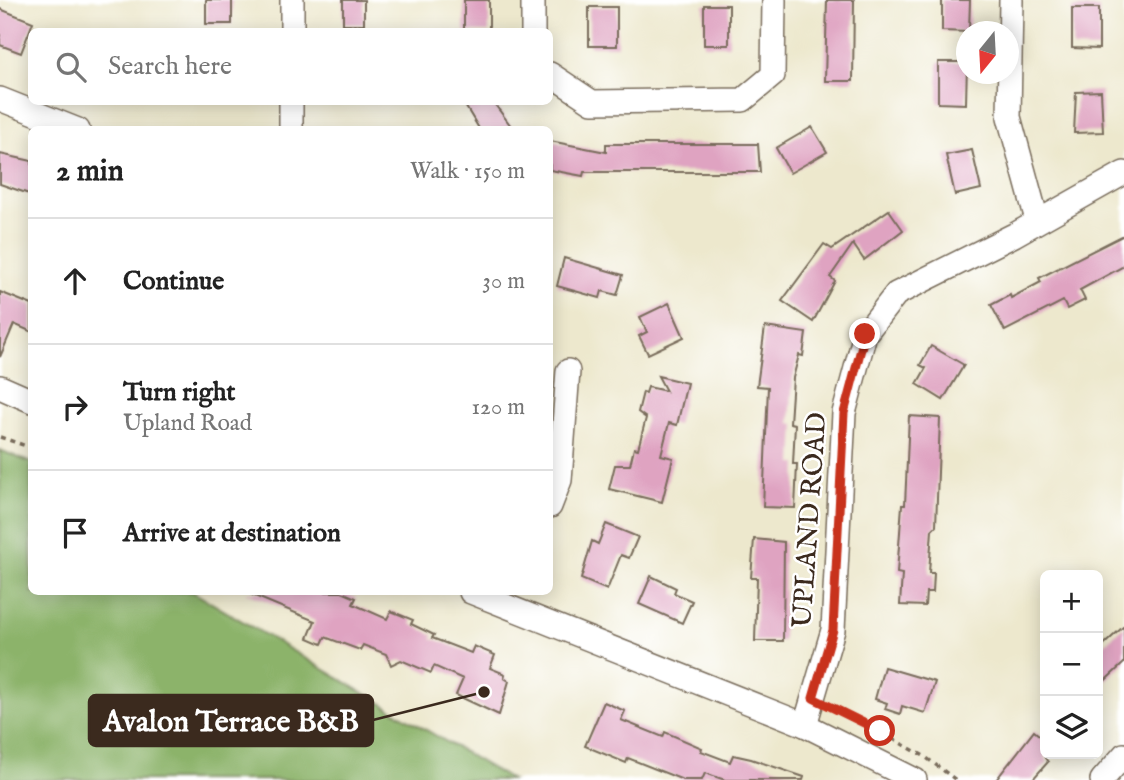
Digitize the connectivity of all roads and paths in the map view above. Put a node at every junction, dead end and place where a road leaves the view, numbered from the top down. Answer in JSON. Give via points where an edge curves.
{"nodes":[{"id":1,"x":292,"y":0,"type":"edge"},
{"id":2,"x":533,"y":0,"type":"edge"},
{"id":3,"x":774,"y":0,"type":"edge"},
{"id":4,"x":1011,"y":0,"type":"edge"},
{"id":5,"x":292,"y":28,"type":"edge"},
{"id":6,"x":533,"y":28,"type":"edge"},
{"id":7,"x":553,"y":76,"type":"edge"},
{"id":8,"x":0,"y":99,"type":"edge"},
{"id":9,"x":291,"y":105,"type":"edge"},
{"id":10,"x":68,"y":126,"type":"edge"},
{"id":11,"x":291,"y":126,"type":"edge"},
{"id":12,"x":1124,"y":173,"type":"edge"},
{"id":13,"x":1037,"y":220,"type":"junction"},
{"id":14,"x":568,"y":371,"type":"dead end"},
{"id":15,"x":0,"y":387,"type":"edge"},
{"id":16,"x":28,"y":399,"type":"edge"},
{"id":17,"x":0,"y":437,"type":"edge"},
{"id":18,"x":28,"y":447,"type":"edge"},
{"id":19,"x":553,"y":498,"type":"edge"},
{"id":20,"x":488,"y":595,"type":"edge"},
{"id":21,"x":510,"y":599,"type":"edge"},
{"id":22,"x":813,"y":698,"type":"junction"},
{"id":23,"x":805,"y":725,"type":"junction"},
{"id":24,"x":1124,"y":755,"type":"edge"},
{"id":25,"x":915,"y":780,"type":"edge"},
{"id":26,"x":956,"y":780,"type":"edge"},
{"id":27,"x":1102,"y":780,"type":"edge"}],
"edges":[{"from":1,"to":5,"type":"street"},
{"from":2,"to":6,"type":"street"},
{"from":3,"to":7,"type":"street","via":[[773,75],[743,100],[592,102]]},
{"from":4,"to":13,"type":"street","via":[[1009,117]]},
{"from":8,"to":10,"type":"street"},
{"from":9,"to":11,"type":"street"},
{"from":12,"to":13,"type":"street","name":"UPLAND ROAD"},
{"from":13,"to":22,"type":"street","name":"UPLAND ROAD","via":[[896,294],[865,334],[844,413],[833,630]]},
{"from":14,"to":19,"type":"street","via":[[560,480]]},
{"from":15,"to":16,"type":"street"},
{"from":17,"to":18,"type":"path"},
{"from":20,"to":21,"type":"street"},
{"from":21,"to":23,"type":"street"},
{"from":22,"to":23,"type":"street","name":"UPLAND ROAD"},
{"from":22,"to":26,"type":"path","via":[[913,749]]},
{"from":23,"to":25,"type":"street"},
{"from":24,"to":27,"type":"street"}]}
